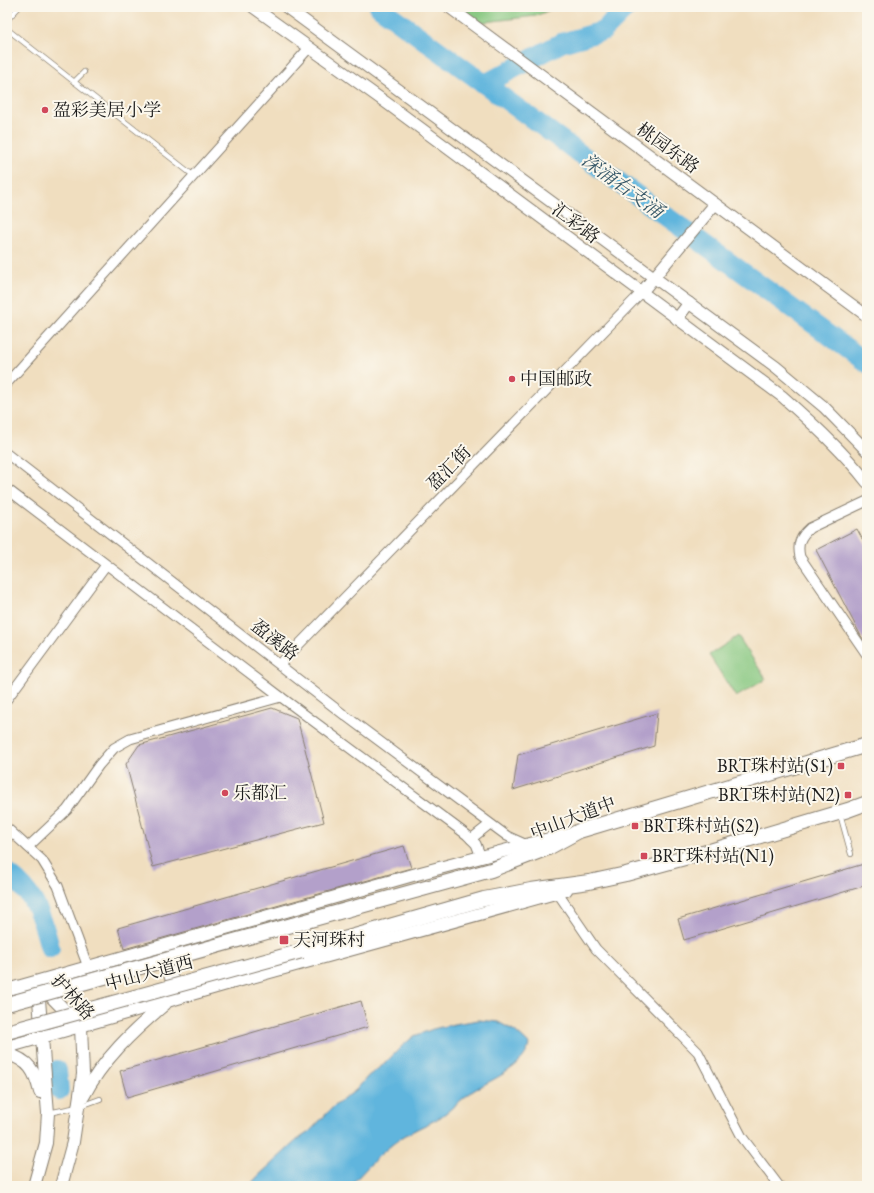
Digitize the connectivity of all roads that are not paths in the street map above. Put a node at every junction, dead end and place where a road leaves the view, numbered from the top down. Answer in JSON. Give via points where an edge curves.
{"nodes":[{"id":1,"x":19,"y":7,"type":"edge"},
{"id":2,"x":253,"y":7,"type":"edge"},
{"id":3,"x":286,"y":7,"type":"edge"},
{"id":4,"x":449,"y":7,"type":"edge"},
{"id":5,"x":7,"y":20,"type":"edge"},
{"id":6,"x":7,"y":28,"type":"edge"},
{"id":7,"x":309,"y":48,"type":"junction"},
{"id":8,"x":84,"y":72,"type":"dead end"},
{"id":9,"x":74,"y":82,"type":"junction"},
{"id":10,"x":399,"y":90,"type":"junction"},
{"id":11,"x":388,"y":104,"type":"junction"},
{"id":12,"x":427,"y":110,"type":"junction"},
{"id":13,"x":416,"y":125,"type":"junction"},
{"id":14,"x":194,"y":176,"type":"junction"},
{"id":15,"x":715,"y":204,"type":"junction"},
{"id":16,"x":654,"y":277,"type":"junction"},
{"id":17,"x":641,"y":294,"type":"junction"},
{"id":18,"x":689,"y":303,"type":"junction"},
{"id":19,"x":867,"y":316,"type":"edge"},
{"id":20,"x":677,"y":319,"type":"junction"},
{"id":21,"x":7,"y":383,"type":"edge"},
{"id":22,"x":867,"y":451,"type":"edge"},
{"id":23,"x":7,"y":454,"type":"edge"},
{"id":24,"x":867,"y":482,"type":"edge"},
{"id":25,"x":7,"y":489,"type":"edge"},
{"id":26,"x":867,"y":501,"type":"edge"},
{"id":27,"x":106,"y":564,"type":"junction"},
{"id":28,"x":867,"y":655,"type":"edge"},
{"id":29,"x":280,"y":664,"type":"junction"},
{"id":30,"x":281,"y":698,"type":"junction"},
{"id":31,"x":7,"y":699,"type":"edge"},
{"id":32,"x":867,"y":745,"type":"edge"},
{"id":33,"x":867,"y":803,"type":"edge"},
{"id":34,"x":840,"y":812,"type":"junction"},
{"id":35,"x":490,"y":824,"type":"junction"},
{"id":36,"x":7,"y":828,"type":"edge"},
{"id":37,"x":579,"y":831,"type":"junction"},
{"id":38,"x":471,"y":839,"type":"junction"},
{"id":39,"x":527,"y":845,"type":"junction"},
{"id":40,"x":28,"y":847,"type":"junction"},
{"id":41,"x":851,"y":854,"type":"dead end"},
{"id":42,"x":481,"y":856,"type":"junction"},
{"id":43,"x":607,"y":878,"type":"junction"},
{"id":44,"x":557,"y":892,"type":"junction"},
{"id":45,"x":292,"y":925,"type":"joint"},
{"id":46,"x":186,"y":940,"type":"junction"},
{"id":47,"x":88,"y":967,"type":"junction"},
{"id":48,"x":37,"y":982,"type":"junction"},
{"id":49,"x":7,"y":990,"type":"edge"},
{"id":50,"x":197,"y":993,"type":"junction"},
{"id":51,"x":168,"y":1001,"type":"junction"},
{"id":52,"x":7,"y":1004,"type":"edge"},
{"id":53,"x":81,"y":1027,"type":"junction"},
{"id":54,"x":7,"y":1032,"type":"edge"},
{"id":55,"x":41,"y":1038,"type":"junction"},
{"id":56,"x":7,"y":1047,"type":"edge"},
{"id":57,"x":7,"y":1054,"type":"edge"},
{"id":58,"x":100,"y":1099,"type":"dead end"},
{"id":59,"x":78,"y":1108,"type":"junction"},
{"id":60,"x":48,"y":1113,"type":"junction"},
{"id":61,"x":34,"y":1186,"type":"edge"},
{"id":62,"x":61,"y":1186,"type":"edge"},
{"id":63,"x":779,"y":1186,"type":"edge"}],
"edges":[{"from":1,"to":5,"type":"lane"},
{"from":2,"to":7,"type":"street","name":"汇彩路"},
{"from":3,"to":10,"type":"street","name":"汇彩路"},
{"from":4,"to":15,"type":"street","name":"桃园东路"},
{"from":6,"to":9,"type":"lane"},
{"from":7,"to":11,"type":"street","name":"汇彩路"},
{"from":7,"to":14,"type":"street"},
{"from":8,"to":9,"type":"lane"},
{"from":9,"to":14,"type":"lane"},
{"from":10,"to":11,"type":"street"},
{"from":10,"to":12,"type":"street","name":"汇彩路"},
{"from":11,"to":13,"type":"street","name":"汇彩路"},
{"from":12,"to":13,"type":"street"},
{"from":12,"to":16,"type":"street","name":"汇彩路"},
{"from":13,"to":17,"type":"street","name":"汇彩路"},
{"from":14,"to":21,"type":"street"},
{"from":15,"to":16,"type":"street"},
{"from":15,"to":19,"type":"street","name":"桃园东路"},
{"from":16,"to":17,"type":"street"},
{"from":16,"to":18,"type":"street","name":"汇彩路"},
{"from":17,"to":20,"type":"street","name":"汇彩路"},
{"from":17,"to":29,"type":"street","name":"盈汇街"},
{"from":18,"to":20,"type":"street"},
{"from":18,"to":22,"type":"street","name":"汇彩路","via":[[800,386]]},
{"from":20,"to":24,"type":"street","name":"汇彩路","via":[[783,397],[822,431]]},
{"from":23,"to":29,"type":"street","name":"盈溪路"},
{"from":25,"to":27,"type":"street"},
{"from":26,"to":28,"type":"street","via":[[810,528],[804,533],[798,548],[800,557]]},
{"from":27,"to":30,"type":"street"},
{"from":27,"to":31,"type":"street"},
{"from":29,"to":35,"type":"street","name":"盈溪路"},
{"from":30,"to":38,"type":"street"},
{"from":30,"to":40,"type":"street","via":[[130,739],[114,748],[67,810]]},
{"from":32,"to":37,"type":"highway","name":"中山大道中"},
{"from":33,"to":34,"type":"highway"},
{"from":34,"to":41,"type":"lane"},
{"from":34,"to":43,"type":"highway","via":[[703,853]]},
{"from":35,"to":38,"type":"street"},
{"from":35,"to":39,"type":"street","name":"盈溪路","via":[[507,836]]},
{"from":36,"to":40,"type":"street"},
{"from":37,"to":39,"type":"main road"},
{"from":37,"to":45,"type":"highway","name":"中山大道中","via":[[548,848],[491,870]]},
{"from":38,"to":42,"type":"street"},
{"from":39,"to":42,"type":"main road"},
{"from":40,"to":47,"type":"street","via":[[42,860],[58,886]]},
{"from":42,"to":46,"type":"main road"},
{"from":43,"to":44,"type":"main road"},
{"from":43,"to":54,"type":"highway","name":"中山大道西","bridge":true,"via":[[484,899]]},
{"from":44,"to":50,"type":"main road"},
{"from":44,"to":63,"type":"street","via":[[596,949],[698,1052],[742,1137]]},
{"from":45,"to":52,"type":"highway","name":"中山大道西","bridge":true},
{"from":46,"to":47,"type":"main road"},
{"from":46,"to":50,"type":"main road","via":[[170,958],[169,972],[174,983]]},
{"from":47,"to":48,"type":"main road"},
{"from":48,"to":49,"type":"main road"},
{"from":48,"to":53,"type":"main road","name":"护林路"},
{"from":48,"to":55,"type":"main road","name":"护林路"},
{"from":50,"to":51,"type":"main road"},
{"from":51,"to":53,"type":"main road"},
{"from":51,"to":59,"type":"main road","via":[[122,1043],[90,1084]]},
{"from":53,"to":55,"type":"main road"},
{"from":53,"to":59,"type":"main road","name":"护林路","via":[[83,1074]]},
{"from":55,"to":56,"type":"main road"},
{"from":55,"to":60,"type":"main road","name":"护林路"},
{"from":57,"to":60,"type":"main road","via":[[21,1059],[30,1067]]},
{"from":58,"to":59,"type":"lane"},
{"from":59,"to":60,"type":"lane"},
{"from":59,"to":62,"type":"main road","name":"护林路","via":[[73,1142]]},
{"from":60,"to":61,"type":"main road","name":"护林路","via":[[46,1143]]}]}
